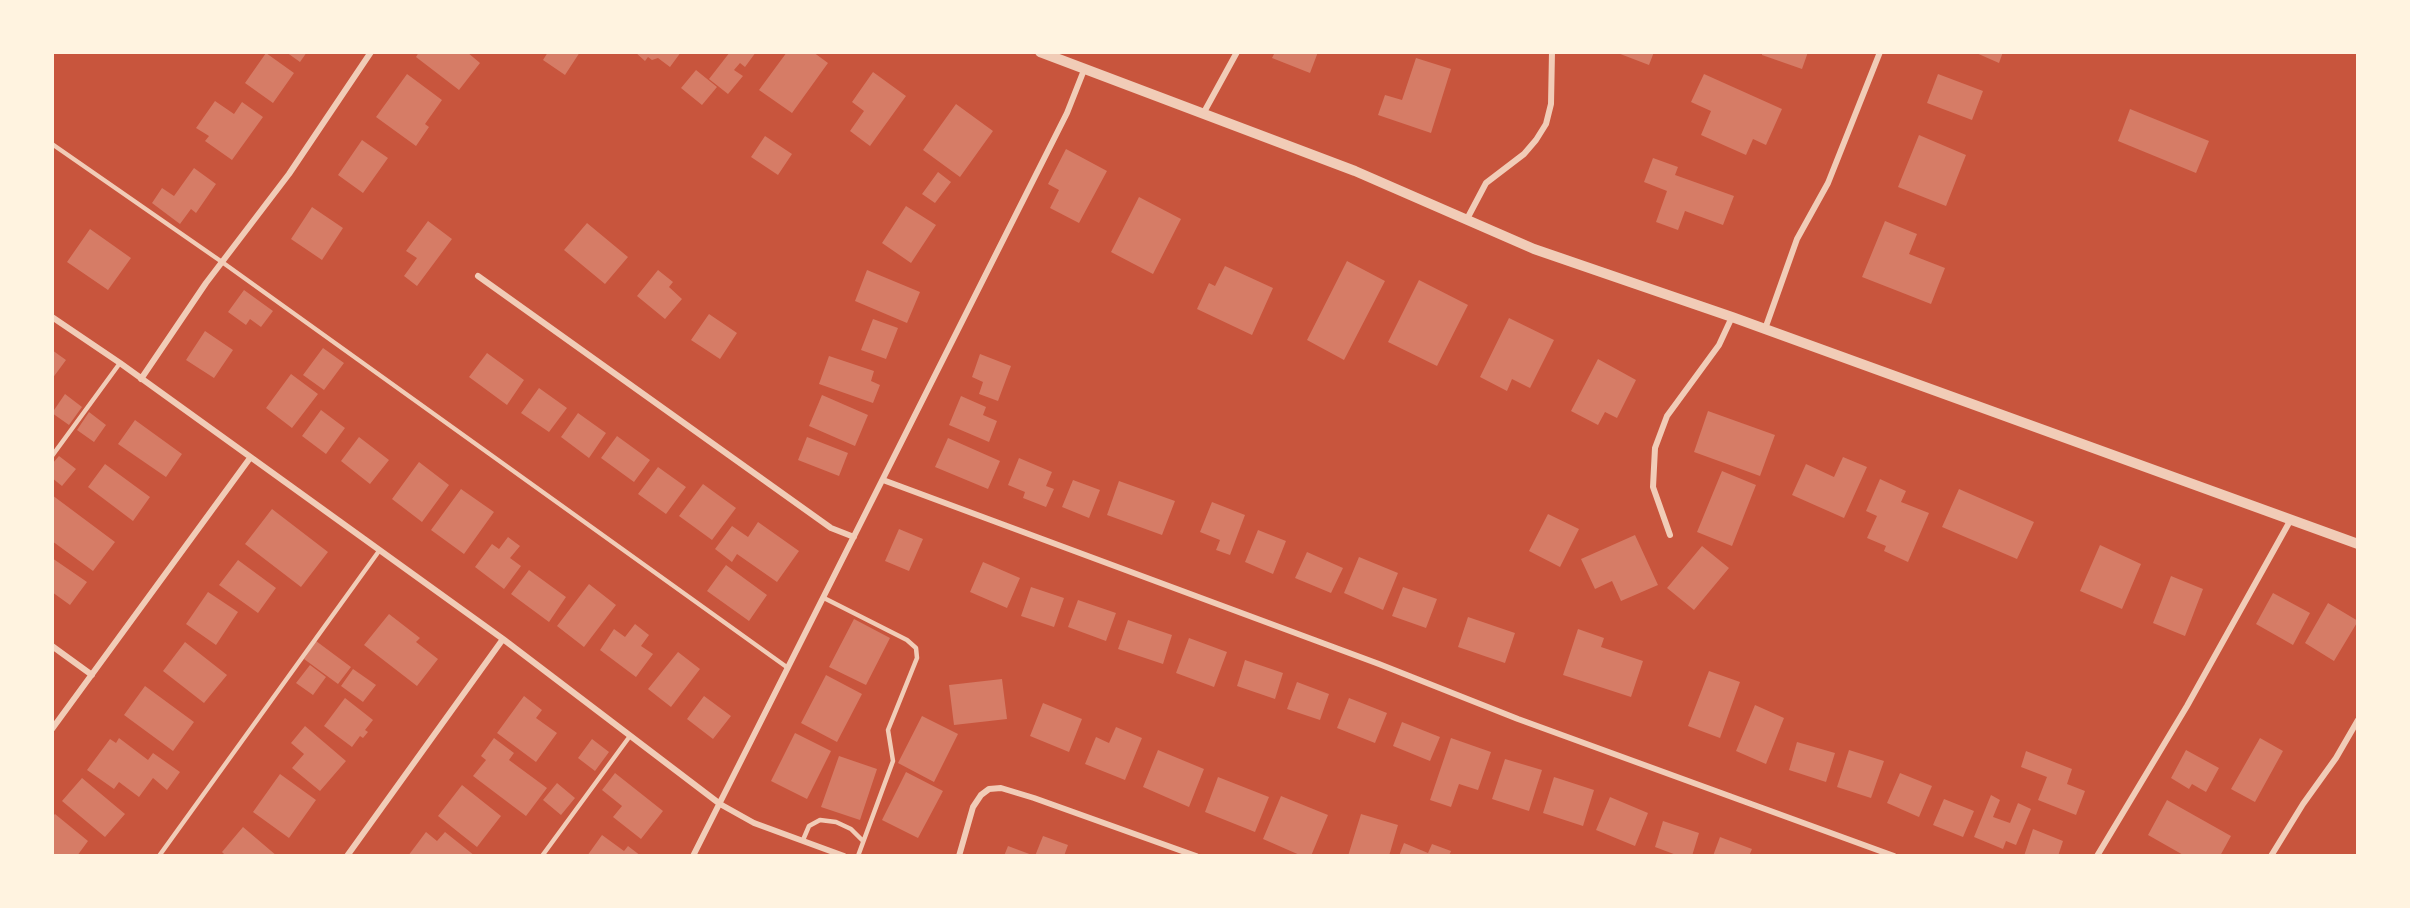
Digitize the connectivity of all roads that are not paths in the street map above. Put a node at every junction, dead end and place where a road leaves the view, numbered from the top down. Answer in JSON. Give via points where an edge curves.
{"nodes":[{"id":1,"x":371,"y":52,"type":"edge"},
{"id":2,"x":1040,"y":52,"type":"edge"},
{"id":3,"x":1237,"y":52,"type":"edge"},
{"id":4,"x":1552,"y":52,"type":"edge"},
{"id":5,"x":1880,"y":52,"type":"edge"},
{"id":6,"x":1084,"y":70,"type":"junction"},
{"id":7,"x":1202,"y":114,"type":"junction"},
{"id":8,"x":52,"y":144,"type":"edge"},
{"id":9,"x":1467,"y":219,"type":"junction"},
{"id":10,"x":222,"y":261,"type":"junction"},
{"id":11,"x":478,"y":276,"type":"dead end"},
{"id":12,"x":52,"y":317,"type":"edge"},
{"id":13,"x":1732,"y":317,"type":"junction"},
{"id":14,"x":1765,"y":329,"type":"junction"},
{"id":15,"x":120,"y":363,"type":"junction"},
{"id":16,"x":141,"y":379,"type":"junction"},
{"id":17,"x":52,"y":456,"type":"edge"},
{"id":18,"x":250,"y":458,"type":"junction"},
{"id":19,"x":883,"y":480,"type":"junction"},
{"id":20,"x":2290,"y":521,"type":"junction"},
{"id":21,"x":1670,"y":536,"type":"dead end"},
{"id":22,"x":854,"y":537,"type":"junction"},
{"id":23,"x":2358,"y":544,"type":"edge"},
{"id":24,"x":379,"y":551,"type":"junction"},
{"id":25,"x":824,"y":598,"type":"junction"},
{"id":26,"x":503,"y":639,"type":"junction"},
{"id":27,"x":52,"y":646,"type":"edge"},
{"id":28,"x":788,"y":668,"type":"junction"},
{"id":29,"x":92,"y":675,"type":"junction"},
{"id":30,"x":2358,"y":720,"type":"edge"},
{"id":31,"x":52,"y":729,"type":"edge"},
{"id":32,"x":630,"y":736,"type":"junction"},
{"id":33,"x":720,"y":804,"type":"junction"},
{"id":34,"x":803,"y":840,"type":"junction"},
{"id":35,"x":863,"y":841,"type":"junction"},
{"id":36,"x":159,"y":855,"type":"edge"},
{"id":37,"x":347,"y":855,"type":"edge"},
{"id":38,"x":542,"y":855,"type":"edge"},
{"id":39,"x":693,"y":855,"type":"edge"},
{"id":40,"x":844,"y":855,"type":"edge"},
{"id":41,"x":858,"y":855,"type":"edge"},
{"id":42,"x":959,"y":855,"type":"edge"},
{"id":43,"x":1196,"y":855,"type":"edge"},
{"id":44,"x":1893,"y":855,"type":"edge"},
{"id":45,"x":2097,"y":855,"type":"edge"},
{"id":46,"x":2271,"y":855,"type":"edge"}],
"edges":[{"from":1,"to":10,"type":"street","via":[[289,174]]},
{"from":2,"to":6,"type":"street"},
{"from":3,"to":7,"type":"street"},
{"from":4,"to":9,"type":"street","via":[[1551,104],[1546,123],[1524,154],[1486,183]]},
{"from":5,"to":14,"type":"street","via":[[1828,183],[1797,239]]},
{"from":6,"to":7,"type":"street"},
{"from":6,"to":19,"type":"street"},
{"from":7,"to":9,"type":"street","via":[[1355,171]]},
{"from":8,"to":10,"type":"lane"},
{"from":9,"to":13,"type":"street","via":[[1534,249]]},
{"from":10,"to":16,"type":"street"},
{"from":10,"to":28,"type":"lane"},
{"from":11,"to":22,"type":"street","via":[[831,528]]},
{"from":12,"to":15,"type":"street"},
{"from":13,"to":14,"type":"street"},
{"from":13,"to":21,"type":"street","via":[[1719,345],[1667,416],[1655,448],[1653,487]]},
{"from":14,"to":20,"type":"street"},
{"from":15,"to":16,"type":"street"},
{"from":15,"to":17,"type":"lane"},
{"from":16,"to":18,"type":"street"},
{"from":18,"to":24,"type":"street"},
{"from":18,"to":29,"type":"street"},
{"from":19,"to":22,"type":"street"},
{"from":19,"to":44,"type":"street","via":[[1518,719]]},
{"from":20,"to":23,"type":"street"},
{"from":20,"to":45,"type":"street","via":[[2187,706]]},
{"from":22,"to":25,"type":"street"},
{"from":24,"to":26,"type":"street"},
{"from":24,"to":36,"type":"lane"},
{"from":25,"to":28,"type":"street"},
{"from":25,"to":35,"type":"lane","via":[[916,648],[916,658],[888,730],[893,761]]},
{"from":26,"to":32,"type":"street"},
{"from":26,"to":37,"type":"street"},
{"from":27,"to":29,"type":"street"},
{"from":28,"to":33,"type":"street"},
{"from":29,"to":31,"type":"street"},
{"from":30,"to":46,"type":"street"},
{"from":32,"to":33,"type":"street"},
{"from":32,"to":38,"type":"lane"},
{"from":33,"to":34,"type":"street","via":[[754,823]]},
{"from":33,"to":39,"type":"street"},
{"from":34,"to":35,"type":"lane","via":[[809,826],[820,820],[851,829]]},
{"from":34,"to":40,"type":"street"},
{"from":35,"to":41,"type":"lane"},
{"from":42,"to":43,"type":"street","via":[[973,807],[989,789],[1001,788]]}]}
